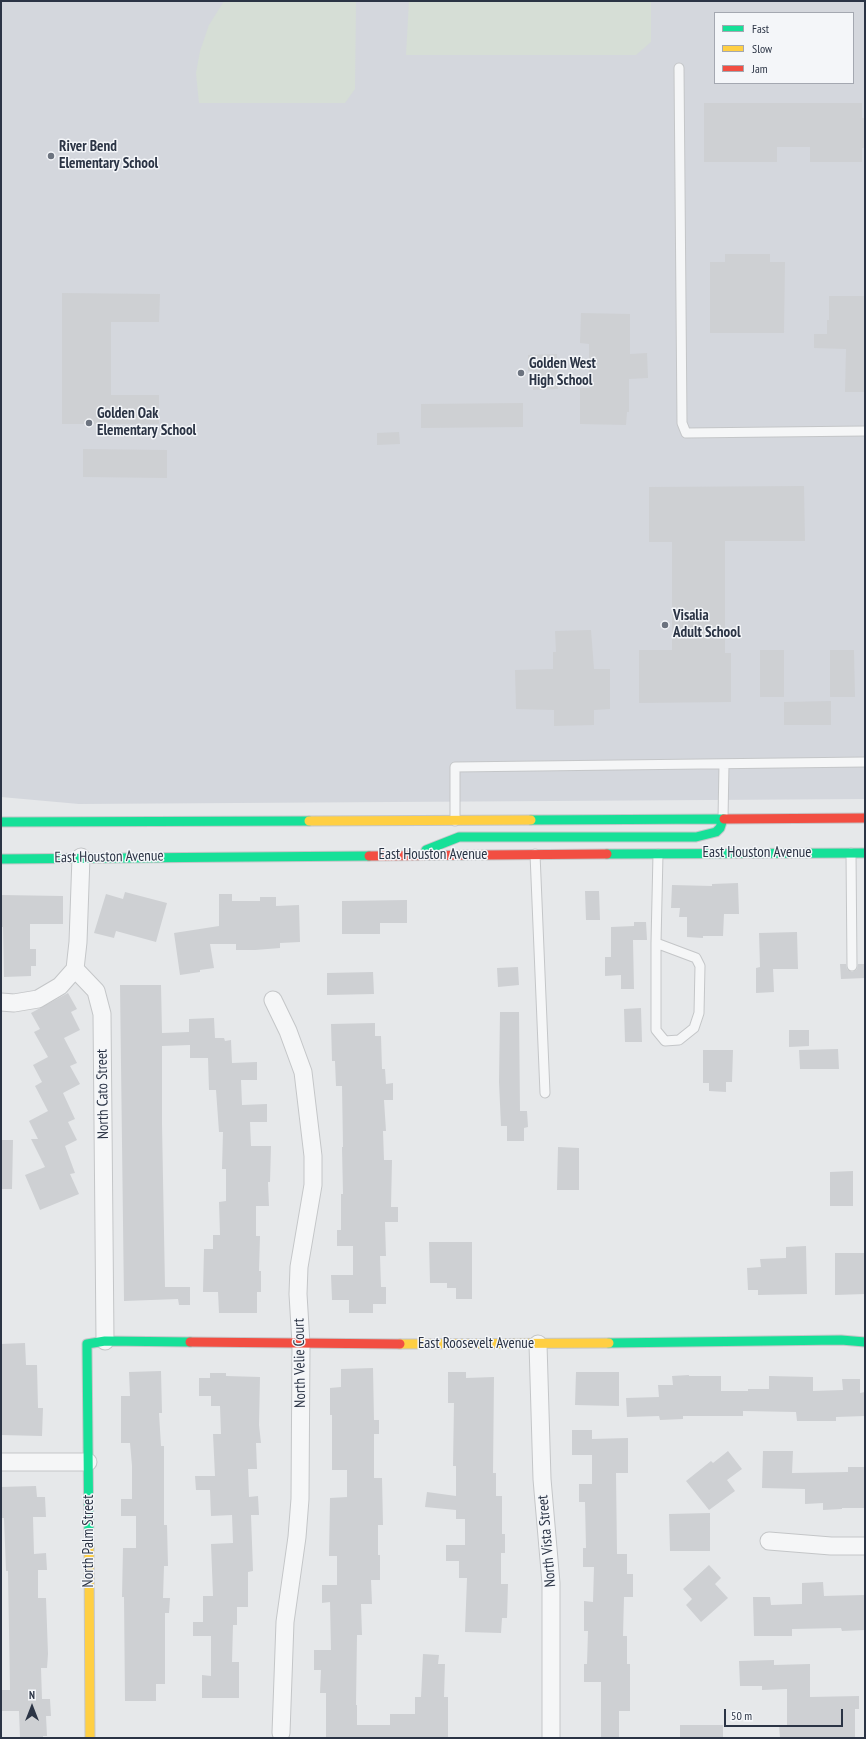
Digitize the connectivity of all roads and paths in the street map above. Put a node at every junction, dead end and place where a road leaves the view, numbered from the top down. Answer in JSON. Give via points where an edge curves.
{"nodes":[{"id":1,"x":679,"y":68,"type":"dead end"},
{"id":2,"x":865,"y":431,"type":"edge"},
{"id":3,"x":865,"y":762,"type":"edge"},
{"id":4,"x":724,"y":764,"type":"junction"},
{"id":5,"x":865,"y":818,"type":"edge"},
{"id":6,"x":723,"y":819,"type":"junction"},
{"id":7,"x":455,"y":820,"type":"junction"},
{"id":8,"x":1,"y":822,"type":"edge"},
{"id":9,"x":851,"y":853,"type":"junction"},
{"id":10,"x":865,"y":853,"type":"edge"},
{"id":11,"x":535,"y":854,"type":"junction"},
{"id":12,"x":658,"y":854,"type":"junction"},
{"id":13,"x":413,"y":855,"type":"junction"},
{"id":14,"x":81,"y":857,"type":"junction"},
{"id":15,"x":1,"y":859,"type":"edge"},
{"id":16,"x":656,"y":943,"type":"junction"},
{"id":17,"x":852,"y":966,"type":"dead end"},
{"id":18,"x":75,"y":969,"type":"junction"},
{"id":19,"x":273,"y":1000,"type":"dead end"},
{"id":20,"x":1,"y":1002,"type":"edge"},
{"id":21,"x":544,"y":1093,"type":"dead end"},
{"id":22,"x":105,"y":1341,"type":"junction"},
{"id":23,"x":865,"y":1342,"type":"edge"},
{"id":24,"x":87,"y":1344,"type":"joint"},
{"id":25,"x":301,"y":1344,"type":"junction"},
{"id":26,"x":538,"y":1344,"type":"junction"},
{"id":27,"x":1,"y":1462,"type":"edge"},
{"id":28,"x":88,"y":1462,"type":"junction"},
{"id":29,"x":769,"y":1541,"type":"dead end"},
{"id":30,"x":865,"y":1546,"type":"edge"},
{"id":31,"x":281,"y":1733,"type":"dead end"},
{"id":32,"x":90,"y":1738,"type":"edge"},
{"id":33,"x":551,"y":1738,"type":"edge"}],
"edges":[{"from":1,"to":2,"type":"lane","via":[[682,423],[686,433]]},
{"from":3,"to":4,"type":"lane"},
{"from":4,"to":6,"type":"lane"},
{"from":4,"to":7,"type":"lane","via":[[454,767]]},
{"from":5,"to":6,"type":"main road"},
{"from":6,"to":7,"type":"main road"},
{"from":6,"to":13,"type":"main road","via":[[716,832],[696,836],[459,837]]},
{"from":7,"to":8,"type":"main road"},
{"from":9,"to":10,"type":"main road","name":"East Houston Avenue"},
{"from":9,"to":12,"type":"main road","name":"East Houston Avenue"},
{"from":9,"to":17,"type":"lane"},
{"from":11,"to":12,"type":"main road","name":"East Houston Avenue"},
{"from":11,"to":13,"type":"main road","name":"East Houston Avenue"},
{"from":11,"to":21,"type":"lane"},
{"from":12,"to":16,"type":"lane"},
{"from":13,"to":14,"type":"main road","name":"East Houston Avenue"},
{"from":14,"to":15,"type":"main road","name":"East Houston Avenue"},
{"from":14,"to":18,"type":"street"},
{"from":16,"to":16,"type":"lane","via":[[656,1030],[664,1041],[679,1040],[694,1028],[699,1013],[700,966],[696,958]]},
{"from":18,"to":20,"type":"street","via":[[60,986],[38,999]]},
{"from":18,"to":22,"type":"street","name":"North Cato Street","via":[[96,991],[102,1014]]},
{"from":19,"to":25,"type":"street","name":"North Velie Court","via":[[303,1072],[313,1156],[313,1185],[299,1267]]},
{"from":22,"to":24,"type":"main road","name":"East Roosevelt Avenue"},
{"from":22,"to":25,"type":"main road","name":"East Roosevelt Avenue"},
{"from":23,"to":26,"type":"main road","name":"East Roosevelt Avenue","via":[[841,1340]]},
{"from":24,"to":28,"type":"main road","name":"North Palm Street"},
{"from":25,"to":26,"type":"main road","name":"East Roosevelt Avenue"},
{"from":25,"to":31,"type":"street","name":"North Velie Court","via":[[300,1499],[298,1537],[285,1622]]},
{"from":26,"to":33,"type":"street","name":"North Vista Street","via":[[542,1479],[551,1583]]},
{"from":27,"to":28,"type":"street"},
{"from":28,"to":32,"type":"main road","name":"North Palm Street"},
{"from":29,"to":30,"type":"street"}]}
